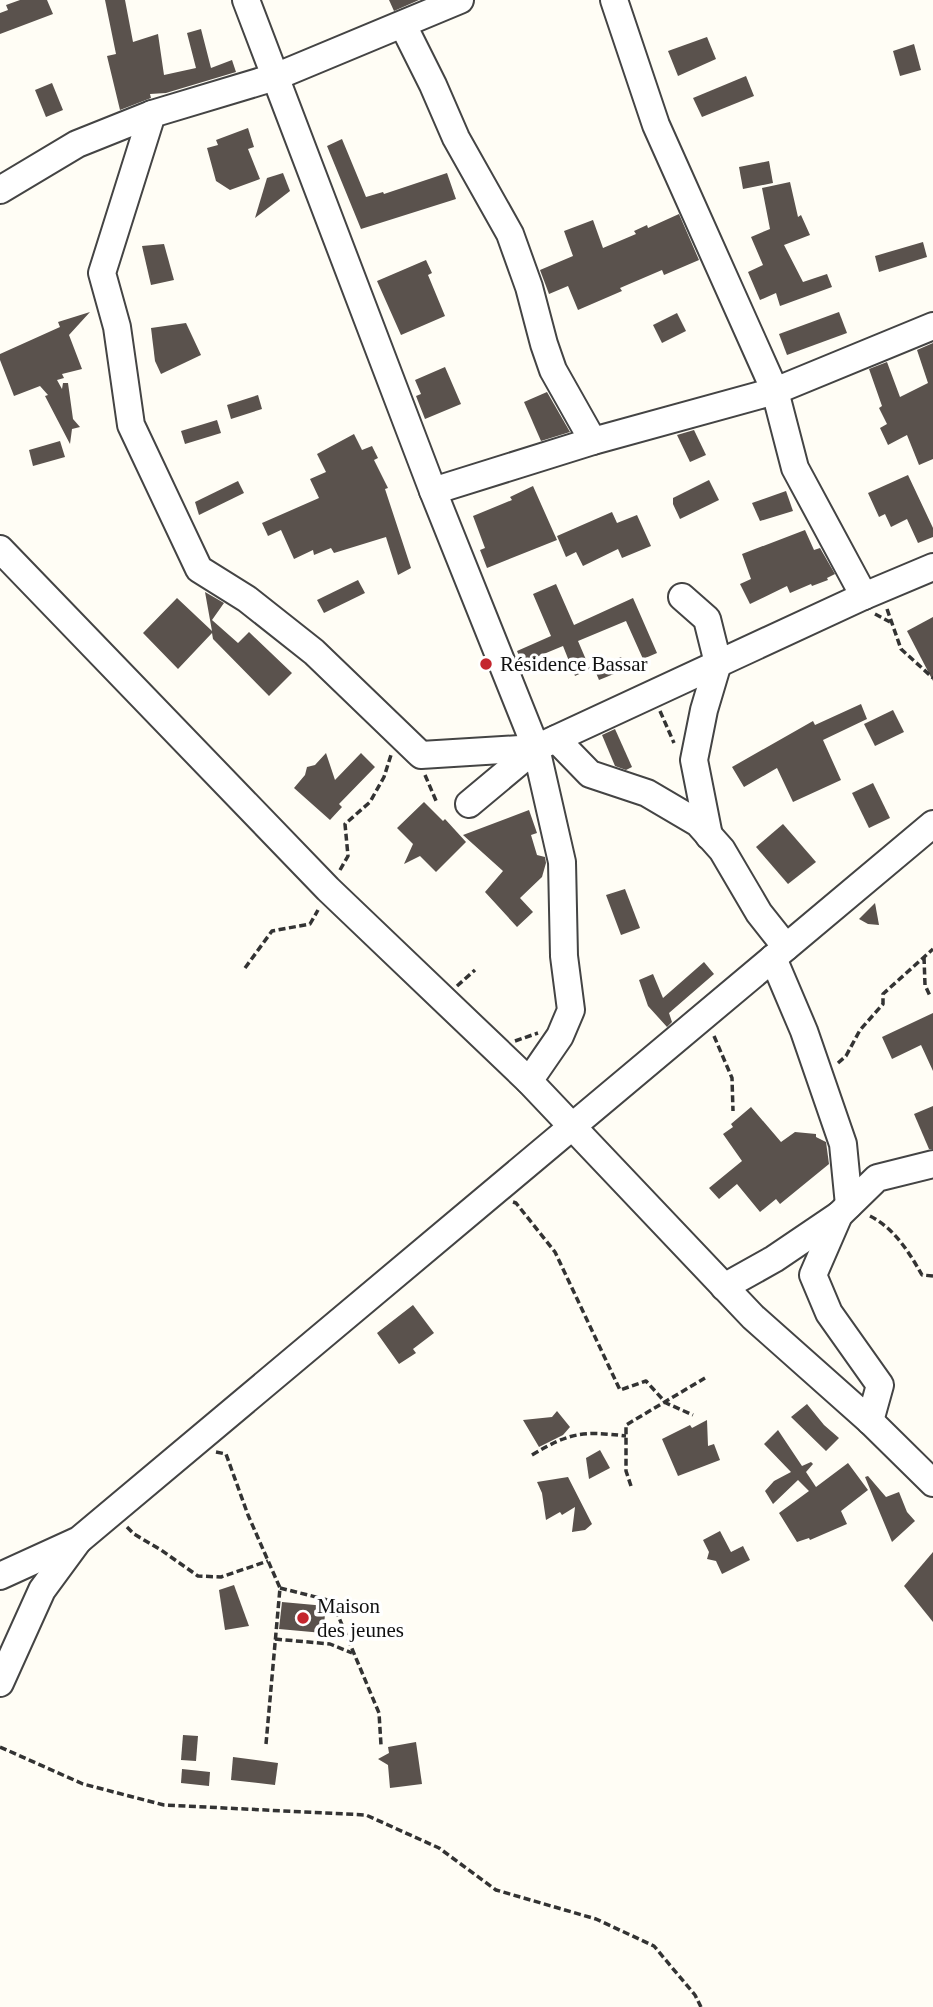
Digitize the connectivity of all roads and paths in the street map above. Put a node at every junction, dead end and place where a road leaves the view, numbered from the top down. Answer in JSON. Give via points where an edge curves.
{"nodes":[{"id":1,"x":246,"y":0,"type":"edge"},
{"id":2,"x":460,"y":0,"type":"edge"},
{"id":3,"x":614,"y":0,"type":"edge"},
{"id":4,"x":403,"y":25,"type":"junction"},
{"id":5,"x":275,"y":77,"type":"junction"},
{"id":6,"x":152,"y":114,"type":"junction"},
{"id":7,"x":0,"y":190,"type":"edge"},
{"id":8,"x":933,"y":326,"type":"edge"},
{"id":9,"x":775,"y":391,"type":"junction"},
{"id":10,"x":593,"y":441,"type":"junction"},
{"id":11,"x":433,"y":491,"type":"junction"},
{"id":12,"x":0,"y":549,"type":"edge"},
{"id":13,"x":933,"y":567,"type":"edge"},
{"id":14,"x":898,"y":582,"type":"junction"},
{"id":15,"x":864,"y":596,"type":"junction"},
{"id":16,"x":682,"y":597,"type":"dead end"},
{"id":17,"x":718,"y":663,"type":"junction"},
{"id":18,"x":933,"y":678,"type":"edge"},
{"id":19,"x":653,"y":693,"type":"junction"},
{"id":20,"x":546,"y":743,"type":"junction"},
{"id":21,"x":676,"y":747,"type":"dead end"},
{"id":22,"x":421,"y":755,"type":"junction"},
{"id":23,"x":436,"y":803,"type":"dead end"},
{"id":24,"x":469,"y":804,"type":"dead end"},
{"id":25,"x":933,"y":824,"type":"edge"},
{"id":26,"x":709,"y":836,"type":"junction"},
{"id":27,"x":933,"y":949,"type":"edge"},
{"id":28,"x":780,"y":952,"type":"junction"},
{"id":29,"x":924,"y":957,"type":"junction"},
{"id":30,"x":929,"y":996,"type":"dead end"},
{"id":31,"x":719,"y":1026,"type":"dead end"},
{"id":32,"x":560,"y":1036,"type":"junction"},
{"id":33,"x":495,"y":1049,"type":"junction"},
{"id":34,"x":820,"y":1077,"type":"junction"},
{"id":35,"x":529,"y":1081,"type":"junction"},
{"id":36,"x":733,"y":1111,"type":"dead end"},
{"id":37,"x":572,"y":1126,"type":"junction"},
{"id":38,"x":933,"y":1164,"type":"edge"},
{"id":39,"x":516,"y":1203,"type":"dead end"},
{"id":40,"x":844,"y":1210,"type":"junction"},
{"id":41,"x":933,"y":1276,"type":"edge"},
{"id":42,"x":724,"y":1287,"type":"junction"},
{"id":43,"x":705,"y":1378,"type":"dead end"},
{"id":44,"x":666,"y":1403,"type":"junction"},
{"id":45,"x":693,"y":1415,"type":"dead end"},
{"id":46,"x":870,"y":1421,"type":"junction"},
{"id":47,"x":626,"y":1436,"type":"junction"},
{"id":48,"x":190,"y":1447,"type":"junction"},
{"id":49,"x":532,"y":1455,"type":"dead end"},
{"id":50,"x":933,"y":1483,"type":"edge"},
{"id":51,"x":631,"y":1486,"type":"dead end"},
{"id":52,"x":112,"y":1512,"type":"junction"},
{"id":53,"x":79,"y":1540,"type":"junction"},
{"id":54,"x":268,"y":1561,"type":"junction"},
{"id":55,"x":0,"y":1576,"type":"edge"},
{"id":56,"x":280,"y":1588,"type":"junction"},
{"id":57,"x":275,"y":1639,"type":"junction"},
{"id":58,"x":353,"y":1653,"type":"junction"},
{"id":59,"x":0,"y":1683,"type":"edge"},
{"id":60,"x":266,"y":1744,"type":"dead end"},
{"id":61,"x":381,"y":1745,"type":"dead end"},
{"id":62,"x":0,"y":1747,"type":"edge"},
{"id":63,"x":701,"y":2007,"type":"edge"}],
"edges":[{"from":1,"to":5,"type":"street"},
{"from":2,"to":4,"type":"street"},
{"from":3,"to":9,"type":"street","via":[[656,125]]},
{"from":4,"to":5,"type":"street"},
{"from":4,"to":10,"type":"street","via":[[456,138],[510,234],[553,370]]},
{"from":5,"to":6,"type":"street"},
{"from":5,"to":11,"type":"street"},
{"from":6,"to":7,"type":"street","via":[[77,144]]},
{"from":6,"to":22,"type":"street","via":[[103,273],[117,327],[131,425],[199,569],[247,599],[314,652]]},
{"from":8,"to":9,"type":"street"},
{"from":9,"to":10,"type":"street"},
{"from":9,"to":15,"type":"street","via":[[795,468]]},
{"from":10,"to":11,"type":"street"},
{"from":11,"to":20,"type":"street"},
{"from":12,"to":33,"type":"street","via":[[308,869]]},
{"from":13,"to":14,"type":"street"},
{"from":14,"to":15,"type":"street"},
{"from":14,"to":18,"type":"path","via":[[886,607],[901,649]]},
{"from":15,"to":17,"type":"street"},
{"from":16,"to":17,"type":"street","via":[[707,619]]},
{"from":17,"to":19,"type":"street"},
{"from":17,"to":26,"type":"street","via":[[694,760]]},
{"from":19,"to":20,"type":"street"},
{"from":19,"to":21,"type":"path"},
{"from":20,"to":22,"type":"street"},
{"from":20,"to":24,"type":"street"},
{"from":20,"to":26,"type":"street","via":[[590,774],[648,793]]},
{"from":20,"to":32,"type":"street","via":[[562,862],[570,1010]]},
{"from":22,"to":23,"type":"path"},
{"from":25,"to":28,"type":"street"},
{"from":26,"to":28,"type":"street","via":[[722,850]]},
{"from":27,"to":29,"type":"path"},
{"from":28,"to":34,"type":"street"},
{"from":28,"to":37,"type":"street"},
{"from":29,"to":30,"type":"path"},
{"from":29,"to":34,"type":"path","via":[[883,994],[883,1004],[860,1030],[846,1056]]},
{"from":31,"to":36,"type":"path","via":[[714,1037],[732,1078]]},
{"from":32,"to":33,"type":"path","via":[[536,1032]]},
{"from":32,"to":35,"type":"street"},
{"from":33,"to":35,"type":"street"},
{"from":34,"to":40,"type":"street","via":[[843,1144]]},
{"from":35,"to":37,"type":"street"},
{"from":37,"to":42,"type":"street"},
{"from":37,"to":48,"type":"street"},
{"from":38,"to":40,"type":"street","via":[[877,1178]]},
{"from":39,"to":44,"type":"path","via":[[555,1252],[620,1390],[646,1381]]},
{"from":40,"to":41,"type":"path","via":[[880,1221],[906,1248],[922,1275]]},
{"from":40,"to":42,"type":"street"},
{"from":40,"to":46,"type":"street","via":[[813,1275],[829,1313],[880,1385]]},
{"from":42,"to":46,"type":"street"},
{"from":43,"to":44,"type":"path"},
{"from":44,"to":45,"type":"path"},
{"from":44,"to":47,"type":"path","via":[[626,1425]]},
{"from":46,"to":50,"type":"street"},
{"from":47,"to":49,"type":"path","via":[[571,1435]]},
{"from":47,"to":51,"type":"path"},
{"from":48,"to":52,"type":"street"},
{"from":48,"to":54,"type":"path","via":[[226,1454]]},
{"from":52,"to":53,"type":"street"},
{"from":52,"to":54,"type":"path","via":[[134,1534],[198,1576],[222,1577]]},
{"from":53,"to":55,"type":"street"},
{"from":53,"to":59,"type":"street","via":[[42,1590]]},
{"from":54,"to":56,"type":"path"},
{"from":56,"to":57,"type":"path"},
{"from":56,"to":58,"type":"path","via":[[332,1601]]},
{"from":57,"to":58,"type":"path","via":[[330,1644]]},
{"from":57,"to":60,"type":"path"},
{"from":58,"to":61,"type":"path","via":[[379,1713]]},
{"from":62,"to":63,"type":"path","via":[[83,1784],[164,1805],[366,1815],[439,1848],[496,1890],[597,1919],[654,1946]]}]}
